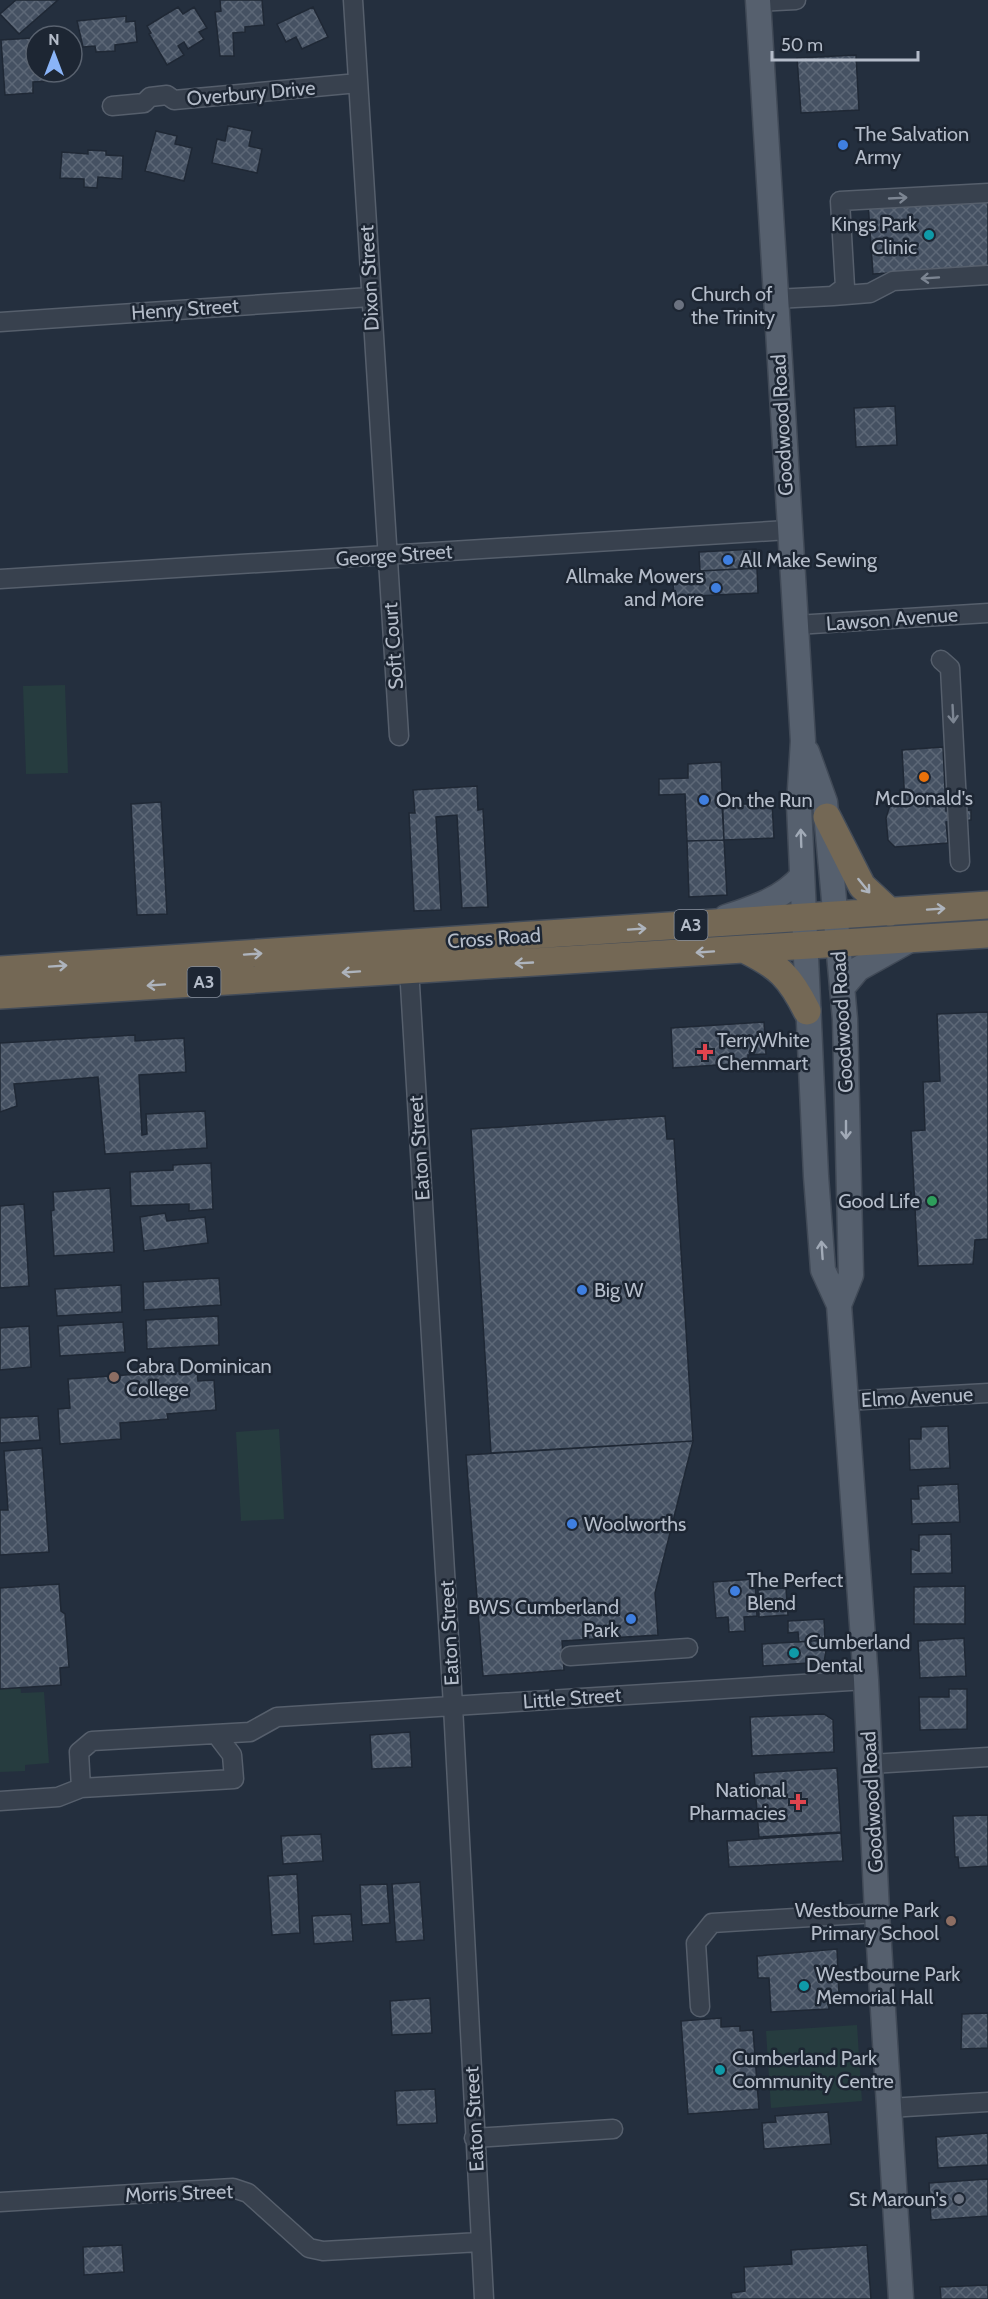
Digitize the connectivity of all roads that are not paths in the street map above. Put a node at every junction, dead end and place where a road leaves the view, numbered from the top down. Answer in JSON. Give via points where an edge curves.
{"nodes":[{"id":1,"x":353,"y":0,"type":"edge"},
{"id":2,"x":796,"y":0,"type":"edge"},
{"id":3,"x":758,"y":1,"type":"edge"},
{"id":4,"x":358,"y":83,"type":"junction"},
{"id":5,"x":112,"y":106,"type":"dead end"},
{"id":6,"x":988,"y":193,"type":"edge"},
{"id":7,"x":988,"y":274,"type":"edge"},
{"id":8,"x":833,"y":296,"type":"junction"},
{"id":9,"x":370,"y":297,"type":"junction"},
{"id":10,"x":775,"y":299,"type":"junction"},
{"id":11,"x":0,"y":322,"type":"edge"},
{"id":12,"x":788,"y":530,"type":"junction"},
{"id":13,"x":387,"y":556,"type":"junction"},
{"id":14,"x":0,"y":579,"type":"edge"},
{"id":15,"x":988,"y":613,"type":"edge"},
{"id":16,"x":796,"y":625,"type":"junction"},
{"id":17,"x":941,"y":660,"type":"dead end"},
{"id":18,"x":399,"y":736,"type":"dead end"},
{"id":19,"x":803,"y":741,"type":"junction"},
{"id":20,"x":827,"y":817,"type":"junction"},
{"id":21,"x":960,"y":862,"type":"dead end"},
{"id":22,"x":802,"y":876,"type":"junction"},
{"id":23,"x":988,"y":905,"type":"edge"},
{"id":24,"x":890,"y":912,"type":"junction"},
{"id":25,"x":836,"y":916,"type":"junction"},
{"id":26,"x":804,"y":918,"type":"junction"},
{"id":27,"x":707,"y":924,"type":"junction"},
{"id":28,"x":988,"y":934,"type":"edge"},
{"id":29,"x":914,"y":938,"type":"junction"},
{"id":30,"x":838,"y":943,"type":"junction"},
{"id":31,"x":805,"y":945,"type":"junction"},
{"id":32,"x":744,"y":949,"type":"junction"},
{"id":33,"x":408,"y":956,"type":"junction"},
{"id":34,"x":0,"y":970,"type":"edge"},
{"id":35,"x":842,"y":988,"type":"junction"},
{"id":36,"x":0,"y":995,"type":"edge"},
{"id":37,"x":807,"y":1011,"type":"junction"},
{"id":38,"x":839,"y":1305,"type":"junction"},
{"id":39,"x":988,"y":1393,"type":"edge"},
{"id":40,"x":845,"y":1401,"type":"junction"},
{"id":41,"x":688,"y":1648,"type":"dead end"},
{"id":42,"x":570,"y":1656,"type":"dead end"},
{"id":43,"x":866,"y":1680,"type":"junction"},
{"id":44,"x":453,"y":1706,"type":"junction"},
{"id":45,"x":216,"y":1734,"type":"junction"},
{"id":46,"x":988,"y":1757,"type":"edge"},
{"id":47,"x":871,"y":1764,"type":"junction"},
{"id":48,"x":81,"y":1788,"type":"junction"},
{"id":49,"x":0,"y":1801,"type":"edge"},
{"id":50,"x":877,"y":1913,"type":"junction"},
{"id":51,"x":700,"y":2007,"type":"dead end"},
{"id":52,"x":988,"y":2102,"type":"edge"},
{"id":53,"x":889,"y":2108,"type":"junction"},
{"id":54,"x":613,"y":2129,"type":"dead end"},
{"id":55,"x":474,"y":2138,"type":"junction"},
{"id":56,"x":0,"y":2202,"type":"edge"},
{"id":57,"x":480,"y":2242,"type":"junction"},
{"id":58,"x":484,"y":2299,"type":"edge"},
{"id":59,"x":901,"y":2299,"type":"edge"}],
"edges":[{"from":1,"to":4,"type":"street","name":"Dixon Street"},
{"from":2,"to":3,"type":"street"},
{"from":3,"to":10,"type":"main road","name":"Goodwood Road"},
{"from":4,"to":5,"type":"street","name":"Overbury Drive","via":[[174,100],[167,95],[150,97],[144,103]]},
{"from":4,"to":9,"type":"street","name":"Dixon Street"},
{"from":8,"to":6,"type":"street","one_way":true,"via":[[845,287],[840,201]]},
{"from":7,"to":8,"type":"street","one_way":true,"via":[[892,281],[870,293]]},
{"from":8,"to":10,"type":"street"},
{"from":9,"to":11,"type":"street","name":"Henry Street"},
{"from":9,"to":13,"type":"street","name":"Dixon Street"},
{"from":10,"to":12,"type":"main road","name":"Goodwood Road"},
{"from":12,"to":13,"type":"street","name":"George Street"},
{"from":12,"to":16,"type":"main road","name":"Goodwood Road"},
{"from":13,"to":14,"type":"street","name":"George Street"},
{"from":13,"to":18,"type":"street","name":"Soft Court"},
{"from":15,"to":16,"type":"street","name":"Lawson Avenue"},
{"from":16,"to":19,"type":"main road","name":"Goodwood Road"},
{"from":17,"to":21,"type":"street","one_way":true,"via":[[951,668]]},
{"from":19,"to":20,"type":"main road","name":"Goodwood Road"},
{"from":22,"to":19,"type":"main road","name":"Goodwood Road","one_way":true,"via":[[799,805]]},
{"from":20,"to":24,"type":"highway","one_way":true,"via":[[862,886]]},
{"from":20,"to":25,"type":"main road","name":"Goodwood Road"},
{"from":22,"to":26,"type":"main road","name":"Goodwood Road"},
{"from":22,"to":27,"type":"main road","via":[[789,890],[762,905]]},
{"from":24,"to":23,"type":"highway","name":"Cross Road","number":"A3","one_way":true},
{"from":24,"to":25,"type":"highway","name":"Cross Road","number":"A3"},
{"from":25,"to":26,"type":"highway","name":"Cross Road","number":"A3"},
{"from":25,"to":30,"type":"main road","name":"Goodwood Road"},
{"from":26,"to":27,"type":"highway","name":"Cross Road","number":"A3"},
{"from":26,"to":31,"type":"main road","name":"Goodwood Road"},
{"from":33,"to":27,"type":"highway","name":"Cross Road","number":"A3","one_way":true},
{"from":28,"to":29,"type":"highway","name":"Cross Road","number":"A3"},
{"from":29,"to":30,"type":"highway","name":"Cross Road","number":"A3"},
{"from":29,"to":35,"type":"main road","via":[[858,969]]},
{"from":30,"to":31,"type":"highway","name":"Cross Road","number":"A3"},
{"from":30,"to":35,"type":"main road","name":"Goodwood Road"},
{"from":31,"to":32,"type":"highway","name":"Cross Road","number":"A3"},
{"from":31,"to":37,"type":"main road","name":"Goodwood Road"},
{"from":32,"to":33,"type":"highway","name":"Cross Road","number":"A3","one_way":true},
{"from":32,"to":37,"type":"highway","via":[[792,981]]},
{"from":34,"to":33,"type":"highway","name":"Cross Road","number":"A3","one_way":true},
{"from":33,"to":36,"type":"highway","name":"Cross Road","number":"A3","one_way":true},
{"from":33,"to":44,"type":"street","name":"Eaton Street"},
{"from":35,"to":38,"type":"main road","name":"Goodwood Road","one_way":true,"via":[[851,1275]]},
{"from":38,"to":37,"type":"main road","name":"Goodwood Road","one_way":true,"via":[[823,1270]]},
{"from":38,"to":40,"type":"main road","name":"Goodwood Road"},
{"from":39,"to":40,"type":"street","name":"Elmo Avenue"},
{"from":40,"to":43,"type":"main road","name":"Goodwood Road"},
{"from":41,"to":42,"type":"street"},
{"from":43,"to":44,"type":"street","name":"Little Street"},
{"from":43,"to":47,"type":"main road","name":"Goodwood Road"},
{"from":44,"to":45,"type":"street","name":"Little Street","via":[[277,1717],[250,1732]]},
{"from":44,"to":55,"type":"street","name":"Eaton Street"},
{"from":45,"to":48,"type":"street","via":[[92,1741],[79,1752]]},
{"from":45,"to":48,"type":"street","via":[[232,1755],[234,1779]]},
{"from":46,"to":47,"type":"street"},
{"from":47,"to":50,"type":"main road","name":"Goodwood Road"},
{"from":48,"to":49,"type":"street","via":[[58,1797]]},
{"from":50,"to":51,"type":"street","via":[[712,1923],[696,1943]]},
{"from":50,"to":53,"type":"main road","name":"Goodwood Road"},
{"from":52,"to":53,"type":"street"},
{"from":53,"to":59,"type":"main road","name":"Goodwood Road"},
{"from":54,"to":55,"type":"street"},
{"from":55,"to":57,"type":"street","name":"Eaton Street"},
{"from":56,"to":57,"type":"street","name":"Morris Street","via":[[233,2188],[248,2193],[309,2248],[322,2251]]},
{"from":57,"to":58,"type":"street","name":"Eaton Street"}]}
